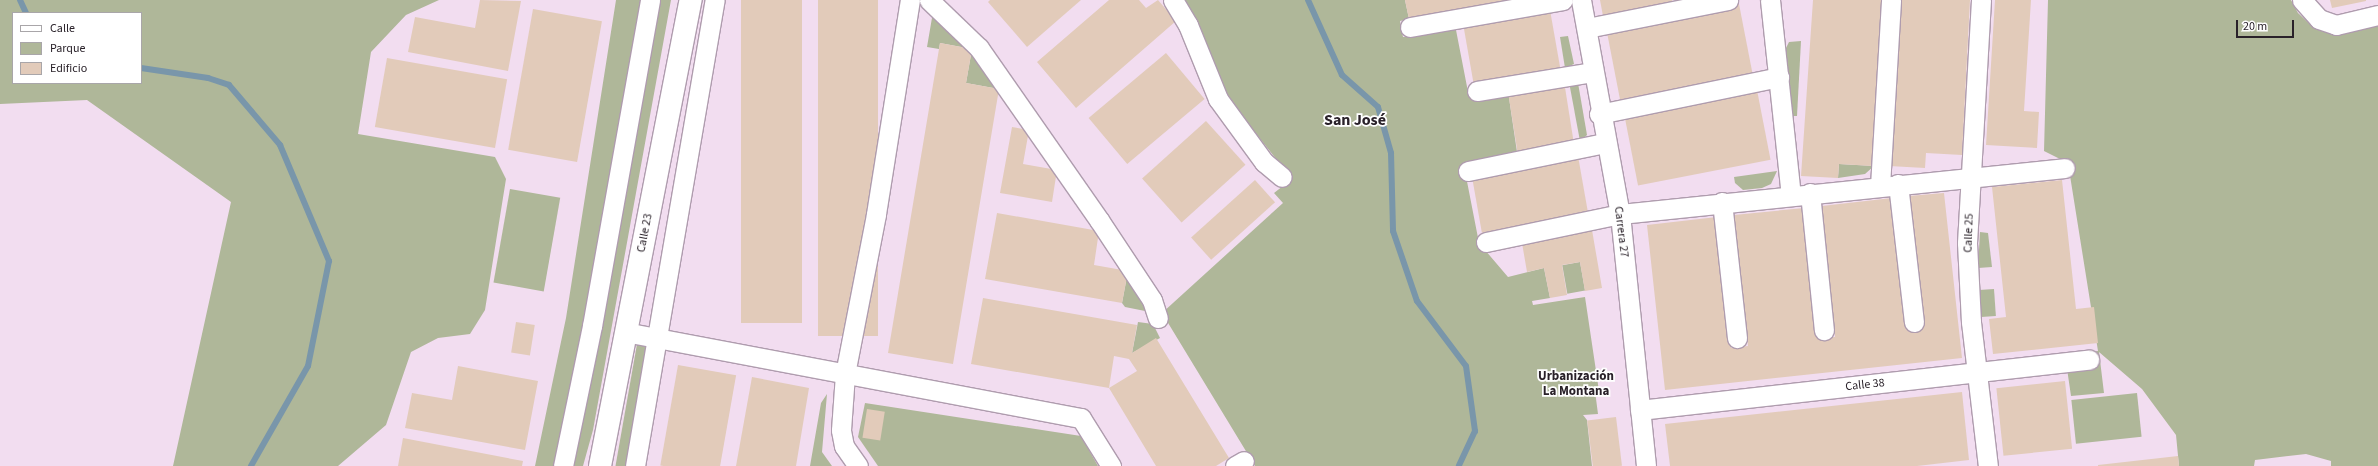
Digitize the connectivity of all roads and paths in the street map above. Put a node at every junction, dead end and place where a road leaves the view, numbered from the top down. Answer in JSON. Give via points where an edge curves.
{"nodes":[{"id":1,"x":650,"y":0,"type":"edge"},
{"id":2,"x":687,"y":0,"type":"edge"},
{"id":3,"x":715,"y":0,"type":"edge"},
{"id":4,"x":910,"y":0,"type":"edge"},
{"id":5,"x":929,"y":0,"type":"edge"},
{"id":6,"x":1173,"y":0,"type":"edge"},
{"id":7,"x":1563,"y":0,"type":"edge"},
{"id":8,"x":1581,"y":0,"type":"edge"},
{"id":9,"x":1728,"y":0,"type":"edge"},
{"id":10,"x":1770,"y":0,"type":"edge"},
{"id":11,"x":1891,"y":0,"type":"edge"},
{"id":12,"x":1981,"y":0,"type":"edge"},
{"id":13,"x":2302,"y":0,"type":"edge"},
{"id":14,"x":1681,"y":4,"type":"edge"},
{"id":15,"x":2378,"y":15,"type":"edge"},
{"id":16,"x":1410,"y":27,"type":"dead end"},
{"id":17,"x":1587,"y":28,"type":"junction"},
{"id":18,"x":1593,"y":72,"type":"junction"},
{"id":19,"x":1779,"y":77,"type":"junction"},
{"id":20,"x":1477,"y":90,"type":"dead end"},
{"id":21,"x":1599,"y":114,"type":"junction"},
{"id":22,"x":1605,"y":143,"type":"junction"},
{"id":23,"x":2065,"y":168,"type":"dead end"},
{"id":24,"x":1468,"y":171,"type":"dead end"},
{"id":25,"x":1282,"y":177,"type":"dead end"},
{"id":26,"x":1972,"y":177,"type":"junction"},
{"id":27,"x":1889,"y":185,"type":"junction"},
{"id":28,"x":1810,"y":193,"type":"junction"},
{"id":29,"x":1791,"y":195,"type":"junction"},
{"id":30,"x":1722,"y":202,"type":"junction"},
{"id":31,"x":1620,"y":214,"type":"junction"},
{"id":32,"x":1486,"y":242,"type":"dead end"},
{"id":33,"x":1158,"y":318,"type":"dead end"},
{"id":34,"x":1914,"y":322,"type":"dead end"},
{"id":35,"x":1824,"y":330,"type":"dead end"},
{"id":36,"x":625,"y":332,"type":"junction"},
{"id":37,"x":657,"y":338,"type":"junction"},
{"id":38,"x":1737,"y":338,"type":"dead end"},
{"id":39,"x":2089,"y":360,"type":"dead end"},
{"id":40,"x":1978,"y":373,"type":"junction"},
{"id":41,"x":845,"y":374,"type":"junction"},
{"id":42,"x":1640,"y":410,"type":"junction"},
{"id":43,"x":563,"y":466,"type":"edge"},
{"id":44,"x":600,"y":466,"type":"edge"},
{"id":45,"x":635,"y":466,"type":"edge"},
{"id":46,"x":858,"y":466,"type":"edge"},
{"id":47,"x":1111,"y":466,"type":"edge"},
{"id":48,"x":1646,"y":466,"type":"edge"},
{"id":49,"x":1988,"y":466,"type":"edge"}],
"edges":[{"from":1,"to":43,"type":"street","via":[[592,326]]},
{"from":2,"to":36,"type":"main road","name":"Calle 23"},
{"from":3,"to":37,"type":"street"},
{"from":4,"to":41,"type":"street","via":[[876,214]]},
{"from":5,"to":33,"type":"street","via":[[979,48],[1099,220],[1152,300]]},
{"from":6,"to":25,"type":"street","via":[[1188,25],[1218,100],[1264,162]]},
{"from":7,"to":16,"type":"street"},
{"from":8,"to":17,"type":"street","name":"Carrera 27"},
{"from":9,"to":14,"type":"street"},
{"from":10,"to":19,"type":"street"},
{"from":11,"to":27,"type":"street"},
{"from":12,"to":26,"type":"street","name":"Calle 25"},
{"from":13,"to":15,"type":"street","via":[[2320,19],[2336,25]]},
{"from":14,"to":17,"type":"street"},
{"from":17,"to":18,"type":"street","name":"Carrera 27"},
{"from":18,"to":20,"type":"street"},
{"from":18,"to":21,"type":"street","name":"Carrera 27"},
{"from":19,"to":21,"type":"street"},
{"from":19,"to":29,"type":"street"},
{"from":21,"to":22,"type":"street","name":"Carrera 27"},
{"from":22,"to":24,"type":"street"},
{"from":22,"to":31,"type":"street","name":"Carrera 27"},
{"from":23,"to":26,"type":"street"},
{"from":26,"to":27,"type":"street"},
{"from":26,"to":40,"type":"street","name":"Calle 25","via":[[1967,243],[1971,322]]},
{"from":27,"to":28,"type":"street"},
{"from":27,"to":34,"type":"street"},
{"from":28,"to":29,"type":"street"},
{"from":28,"to":35,"type":"street"},
{"from":29,"to":30,"type":"street"},
{"from":30,"to":31,"type":"street"},
{"from":30,"to":38,"type":"street"},
{"from":31,"to":32,"type":"street"},
{"from":31,"to":42,"type":"street","name":"Carrera 27"},
{"from":36,"to":37,"type":"street"},
{"from":36,"to":44,"type":"main road","name":"Calle 23"},
{"from":37,"to":41,"type":"street"},
{"from":37,"to":45,"type":"street"},
{"from":39,"to":40,"type":"street","name":"Calle 38"},
{"from":40,"to":42,"type":"street","name":"Calle 38"},
{"from":40,"to":49,"type":"street","name":"Calle 25"},
{"from":41,"to":46,"type":"street","via":[[841,430],[844,446]]},
{"from":41,"to":47,"type":"street","via":[[1081,418]]},
{"from":42,"to":48,"type":"street","name":"Carrera 27"}]}
